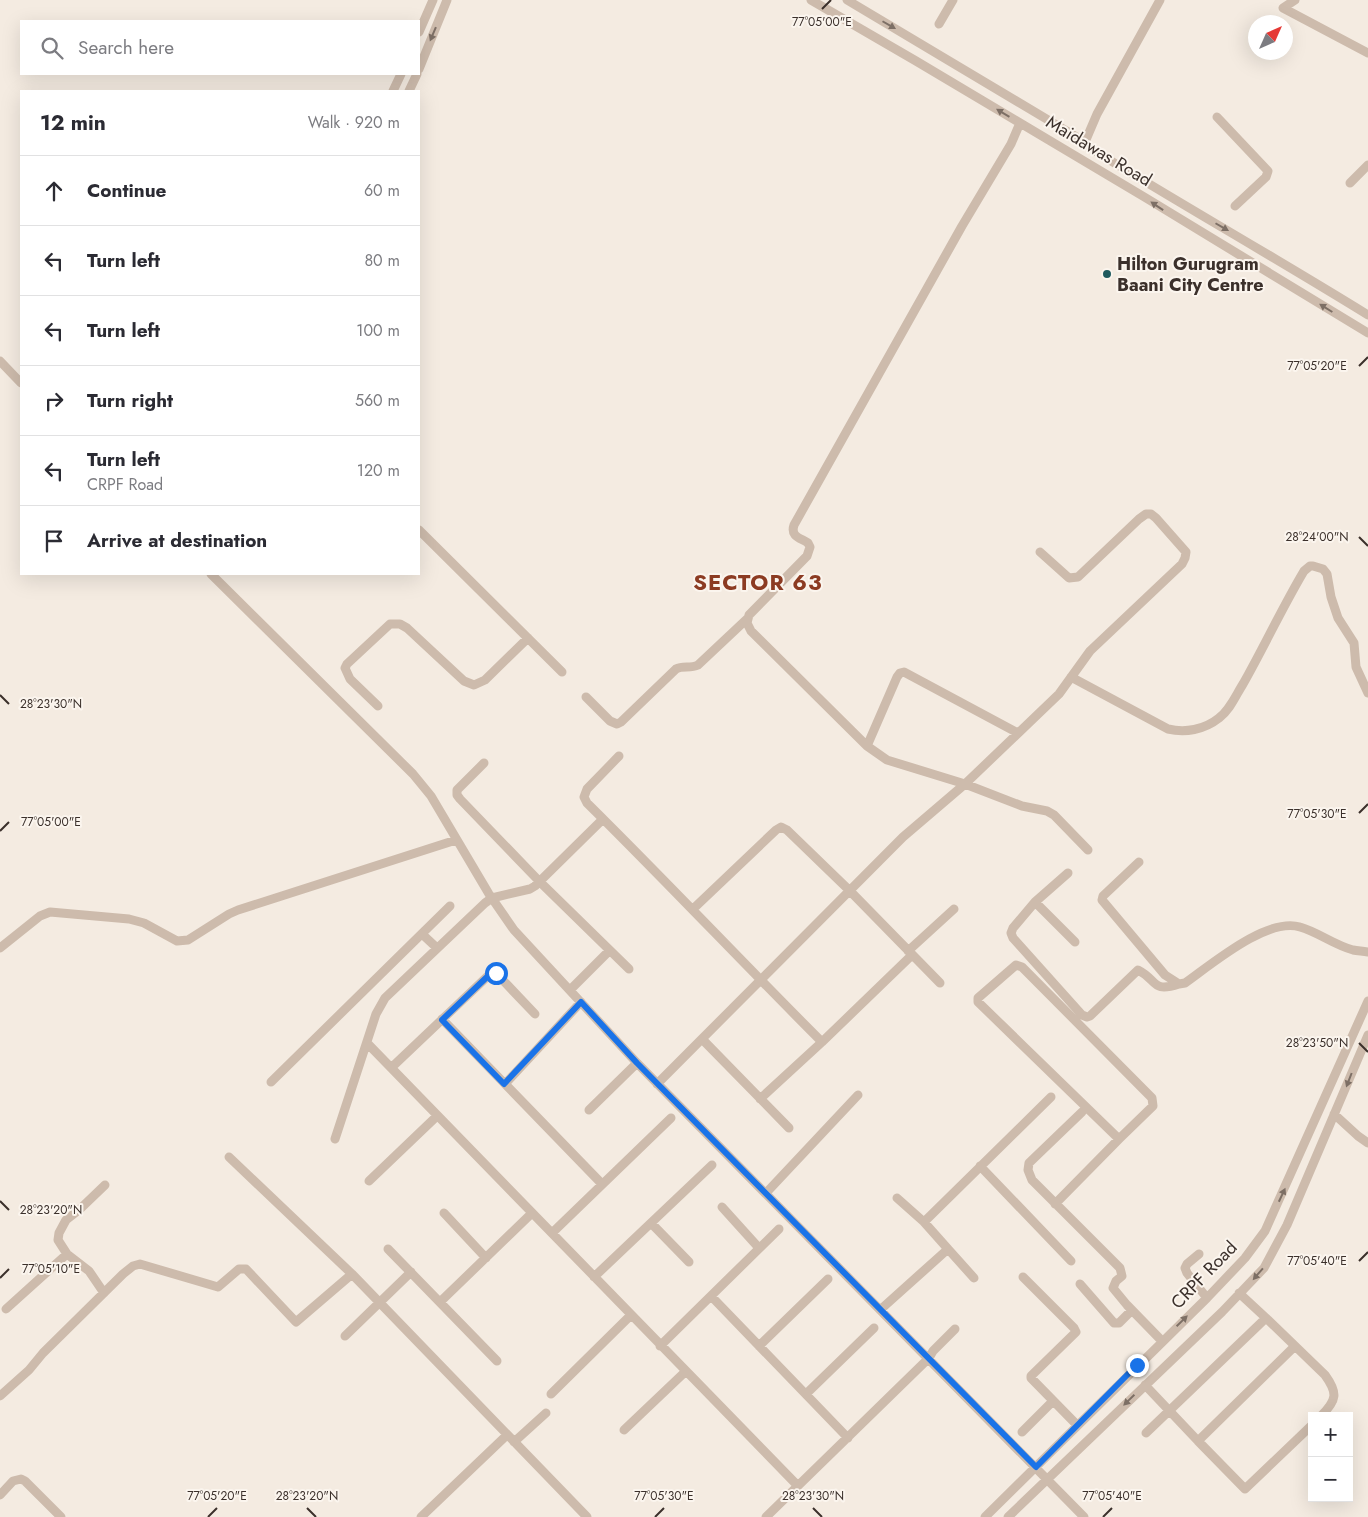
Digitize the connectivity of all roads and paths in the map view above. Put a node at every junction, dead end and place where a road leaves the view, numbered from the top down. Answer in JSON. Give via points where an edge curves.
{"nodes":[{"id":1,"x":432,"y":0,"type":"edge"},
{"id":2,"x":447,"y":0,"type":"edge"},
{"id":3,"x":811,"y":0,"type":"edge"},
{"id":4,"x":847,"y":0,"type":"edge"},
{"id":5,"x":953,"y":0,"type":"edge"},
{"id":6,"x":1160,"y":0,"type":"edge"},
{"id":7,"x":1295,"y":0,"type":"edge"},
{"id":8,"x":939,"y":24,"type":"dead end"},
{"id":9,"x":420,"y":30,"type":"edge"},
{"id":10,"x":1368,"y":52,"type":"edge"},
{"id":11,"x":420,"y":67,"type":"edge"},
{"id":12,"x":401,"y":75,"type":"edge"},
{"id":13,"x":417,"y":75,"type":"edge"},
{"id":14,"x":393,"y":90,"type":"edge"},
{"id":15,"x":409,"y":90,"type":"edge"},
{"id":16,"x":1216,"y":116,"type":"dead end"},
{"id":17,"x":1020,"y":123,"type":"junction"},
{"id":18,"x":1085,"y":142,"type":"junction"},
{"id":19,"x":1368,"y":166,"type":"edge"},
{"id":20,"x":1350,"y":183,"type":"dead end"},
{"id":21,"x":1178,"y":202,"type":"junction"},
{"id":22,"x":1236,"y":206,"type":"dead end"},
{"id":23,"x":1172,"y":216,"type":"junction"},
{"id":24,"x":1368,"y":315,"type":"edge"},
{"id":25,"x":1368,"y":333,"type":"edge"},
{"id":26,"x":0,"y":360,"type":"edge"},
{"id":27,"x":20,"y":382,"type":"edge"},
{"id":28,"x":420,"y":531,"type":"edge"},
{"id":29,"x":1040,"y":552,"type":"dead end"},
{"id":30,"x":212,"y":575,"type":"edge"},
{"id":31,"x":748,"y":618,"type":"junction"},
{"id":32,"x":528,"y":638,"type":"junction"},
{"id":33,"x":562,"y":672,"type":"dead end"},
{"id":34,"x":1071,"y":677,"type":"junction"},
{"id":35,"x":1368,"y":693,"type":"edge"},
{"id":36,"x":586,"y":697,"type":"dead end"},
{"id":37,"x":378,"y":706,"type":"dead end"},
{"id":38,"x":1018,"y":733,"type":"junction"},
{"id":39,"x":867,"y":746,"type":"junction"},
{"id":40,"x":619,"y":756,"type":"dead end"},
{"id":41,"x":484,"y":763,"type":"dead end"},
{"id":42,"x":965,"y":784,"type":"junction"},
{"id":43,"x":603,"y":819,"type":"junction"},
{"id":44,"x":456,"y":840,"type":"junction"},
{"id":45,"x":1088,"y":850,"type":"dead end"},
{"id":46,"x":1139,"y":862,"type":"dead end"},
{"id":47,"x":1068,"y":873,"type":"dead end"},
{"id":48,"x":540,"y":882,"type":"junction"},
{"id":49,"x":849,"y":890,"type":"junction"},
{"id":50,"x":492,"y":898,"type":"junction"},
{"id":51,"x":1036,"y":902,"type":"junction"},
{"id":52,"x":450,"y":906,"type":"dead end"},
{"id":53,"x":954,"y":908,"type":"dead end"},
{"id":54,"x":693,"y":909,"type":"junction"},
{"id":55,"x":422,"y":934,"type":"junction"},
{"id":56,"x":1075,"y":942,"type":"dead end"},
{"id":57,"x":0,"y":948,"type":"edge"},
{"id":58,"x":436,"y":948,"type":"junction"},
{"id":59,"x":609,"y":951,"type":"junction"},
{"id":60,"x":1368,"y":952,"type":"edge"},
{"id":61,"x":910,"y":953,"type":"junction"},
{"id":62,"x":629,"y":969,"type":"dead end"},
{"id":63,"x":760,"y":980,"type":"junction"},
{"id":64,"x":940,"y":983,"type":"dead end"},
{"id":65,"x":1179,"y":984,"type":"junction"},
{"id":66,"x":570,"y":990,"type":"junction"},
{"id":67,"x":1368,"y":1001,"type":"edge"},
{"id":68,"x":581,"y":1002,"type":"junction"},
{"id":69,"x":536,"y":1014,"type":"dead end"},
{"id":70,"x":442,"y":1020,"type":"junction"},
{"id":71,"x":1368,"y":1035,"type":"edge"},
{"id":72,"x":702,"y":1039,"type":"junction"},
{"id":73,"x":822,"y":1042,"type":"junction"},
{"id":74,"x":367,"y":1043,"type":"junction"},
{"id":75,"x":637,"y":1063,"type":"junction"},
{"id":76,"x":391,"y":1068,"type":"junction"},
{"id":77,"x":271,"y":1082,"type":"dead end"},
{"id":78,"x":504,"y":1084,"type":"junction"},
{"id":79,"x":657,"y":1084,"type":"junction"},
{"id":80,"x":858,"y":1095,"type":"dead end"},
{"id":81,"x":1050,"y":1097,"type":"dead end"},
{"id":82,"x":760,"y":1099,"type":"junction"},
{"id":83,"x":589,"y":1110,"type":"dead end"},
{"id":84,"x":1082,"y":1112,"type":"dead end"},
{"id":85,"x":1334,"y":1114,"type":"junction"},
{"id":86,"x":438,"y":1116,"type":"junction"},
{"id":87,"x":671,"y":1118,"type":"dead end"},
{"id":88,"x":789,"y":1128,"type":"dead end"},
{"id":89,"x":1118,"y":1138,"type":"junction"},
{"id":90,"x":335,"y":1139,"type":"dead end"},
{"id":91,"x":1368,"y":1143,"type":"edge"},
{"id":92,"x":229,"y":1157,"type":"dead end"},
{"id":93,"x":712,"y":1165,"type":"dead end"},
{"id":94,"x":980,"y":1166,"type":"junction"},
{"id":95,"x":369,"y":1181,"type":"dead end"},
{"id":96,"x":602,"y":1184,"type":"junction"},
{"id":97,"x":105,"y":1186,"type":"dead end"},
{"id":98,"x":766,"y":1193,"type":"junction"},
{"id":99,"x":897,"y":1198,"type":"dead end"},
{"id":100,"x":1055,"y":1204,"type":"junction"},
{"id":101,"x":722,"y":1207,"type":"dead end"},
{"id":102,"x":444,"y":1213,"type":"dead end"},
{"id":103,"x":532,"y":1213,"type":"junction"},
{"id":104,"x":924,"y":1222,"type":"junction"},
{"id":105,"x":651,"y":1223,"type":"junction"},
{"id":106,"x":779,"y":1228,"type":"dead end"},
{"id":107,"x":552,"y":1233,"type":"junction"},
{"id":108,"x":759,"y":1248,"type":"junction"},
{"id":109,"x":388,"y":1249,"type":"dead end"},
{"id":110,"x":948,"y":1250,"type":"junction"},
{"id":111,"x":67,"y":1254,"type":"junction"},
{"id":112,"x":1199,"y":1254,"type":"dead end"},
{"id":113,"x":486,"y":1258,"type":"junction"},
{"id":114,"x":1071,"y":1261,"type":"dead end"},
{"id":115,"x":689,"y":1262,"type":"dead end"},
{"id":116,"x":411,"y":1272,"type":"junction"},
{"id":117,"x":352,"y":1274,"type":"junction"},
{"id":118,"x":594,"y":1277,"type":"junction"},
{"id":119,"x":1023,"y":1277,"type":"dead end"},
{"id":120,"x":974,"y":1278,"type":"dead end"},
{"id":121,"x":828,"y":1279,"type":"dead end"},
{"id":122,"x":1080,"y":1284,"type":"dead end"},
{"id":123,"x":104,"y":1293,"type":"junction"},
{"id":124,"x":1239,"y":1293,"type":"junction"},
{"id":125,"x":710,"y":1296,"type":"junction"},
{"id":126,"x":1207,"y":1298,"type":"junction"},
{"id":127,"x":440,"y":1302,"type":"junction"},
{"id":128,"x":378,"y":1303,"type":"junction"},
{"id":129,"x":6,"y":1310,"type":"dead end"},
{"id":130,"x":880,"y":1310,"type":"junction"},
{"id":131,"x":1132,"y":1310,"type":"junction"},
{"id":132,"x":631,"y":1315,"type":"junction"},
{"id":133,"x":1266,"y":1318,"type":"junction"},
{"id":134,"x":874,"y":1328,"type":"dead end"},
{"id":135,"x":955,"y":1329,"type":"dead end"},
{"id":136,"x":345,"y":1336,"type":"dead end"},
{"id":137,"x":1162,"y":1341,"type":"junction"},
{"id":138,"x":660,"y":1346,"type":"junction"},
{"id":139,"x":759,"y":1346,"type":"junction"},
{"id":140,"x":1295,"y":1346,"type":"junction"},
{"id":141,"x":929,"y":1358,"type":"junction"},
{"id":142,"x":497,"y":1361,"type":"dead end"},
{"id":143,"x":685,"y":1372,"type":"junction"},
{"id":144,"x":1145,"y":1385,"type":"junction"},
{"id":145,"x":551,"y":1394,"type":"dead end"},
{"id":146,"x":806,"y":1394,"type":"junction"},
{"id":147,"x":0,"y":1396,"type":"edge"},
{"id":148,"x":1053,"y":1402,"type":"junction"},
{"id":149,"x":1169,"y":1410,"type":"junction"},
{"id":150,"x":546,"y":1412,"type":"dead end"},
{"id":151,"x":1324,"y":1412,"type":"edge"},
{"id":152,"x":1077,"y":1425,"type":"junction"},
{"id":153,"x":1308,"y":1429,"type":"edge"},
{"id":154,"x":624,"y":1430,"type":"dead end"},
{"id":155,"x":1022,"y":1432,"type":"dead end"},
{"id":156,"x":1146,"y":1433,"type":"dead end"},
{"id":157,"x":507,"y":1435,"type":"junction"},
{"id":158,"x":848,"y":1438,"type":"junction"},
{"id":159,"x":1198,"y":1441,"type":"junction"},
{"id":160,"x":514,"y":1442,"type":"junction"},
{"id":161,"x":1036,"y":1467,"type":"junction"},
{"id":162,"x":1048,"y":1478,"type":"junction"},
{"id":163,"x":798,"y":1486,"type":"junction"},
{"id":164,"x":0,"y":1495,"type":"edge"},
{"id":165,"x":772,"y":1515,"type":"edge"},
{"id":166,"x":61,"y":1517,"type":"edge"},
{"id":167,"x":420,"y":1517,"type":"edge"},
{"id":168,"x":587,"y":1517,"type":"edge"},
{"id":169,"x":985,"y":1517,"type":"edge"},
{"id":170,"x":1008,"y":1517,"type":"edge"},
{"id":171,"x":1084,"y":1517,"type":"edge"}],
"edges":[{"from":1,"to":9,"type":"street"},
{"from":2,"to":11,"type":"street","one_way":true},
{"from":17,"to":3,"type":"street","name":"Maidawas Road","one_way":true},
{"from":4,"to":18,"type":"street","name":"Maidawas Road","one_way":true},
{"from":5,"to":8,"type":"street"},
{"from":6,"to":18,"type":"street"},
{"from":7,"to":10,"type":"street","via":[[1283,8]]},
{"from":12,"to":14,"type":"street"},
{"from":13,"to":15,"type":"street"},
{"from":16,"to":22,"type":"street","via":[[1268,170],[1266,177]]},
{"from":23,"to":17,"type":"street","name":"Maidawas Road","one_way":true},
{"from":17,"to":31,"type":"street","via":[[794,525],[794,534],[810,547],[807,556]]},
{"from":18,"to":21,"type":"street","name":"Maidawas Road"},
{"from":19,"to":20,"type":"street"},
{"from":21,"to":23,"type":"street"},
{"from":21,"to":24,"type":"street","name":"Maidawas Road","one_way":true},
{"from":25,"to":23,"type":"street","name":"Maidawas Road","one_way":true},
{"from":26,"to":27,"type":"street"},
{"from":28,"to":32,"type":"street"},
{"from":29,"to":34,"type":"street","via":[[1069,578],[1078,577],[1131,525],[1150,514],[1186,552],[1182,564],[1090,651]]},
{"from":30,"to":44,"type":"street","via":[[413,774],[431,796]]},
{"from":31,"to":36,"type":"street","via":[[698,665],[676,669],[617,724]]},
{"from":31,"to":39,"type":"street","via":[[751,631]]},
{"from":32,"to":33,"type":"street"},
{"from":32,"to":37,"type":"street","via":[[484,680],[474,685],[464,682],[407,628],[390,624],[345,668],[350,679]]},
{"from":34,"to":35,"type":"street","via":[[1168,729],[1185,732],[1216,721],[1230,706],[1306,568],[1313,566],[1327,574],[1338,618],[1354,643],[1356,667]]},
{"from":34,"to":38,"type":"street"},
{"from":38,"to":39,"type":"street","via":[[900,672]]},
{"from":38,"to":42,"type":"street"},
{"from":39,"to":42,"type":"street","via":[[887,760]]},
{"from":40,"to":43,"type":"street","via":[[584,793],[587,803]]},
{"from":41,"to":48,"type":"street","via":[[460,786],[457,795]]},
{"from":42,"to":45,"type":"street","via":[[1022,806],[1048,811]]},
{"from":42,"to":49,"type":"street","via":[[903,837]]},
{"from":43,"to":48,"type":"street"},
{"from":43,"to":54,"type":"street"},
{"from":44,"to":50,"type":"street"},
{"from":44,"to":57,"type":"street","via":[[238,910],[188,940],[178,941],[129,919],[50,912],[40,916]]},
{"from":46,"to":65,"type":"street","via":[[1102,900],[1166,975]]},
{"from":47,"to":51,"type":"street"},
{"from":48,"to":50,"type":"street","via":[[530,888]]},
{"from":48,"to":59,"type":"street"},
{"from":49,"to":54,"type":"street","via":[[781,827]]},
{"from":49,"to":61,"type":"street"},
{"from":49,"to":63,"type":"street"},
{"from":50,"to":58,"type":"street"},
{"from":50,"to":66,"type":"street","via":[[514,930]]},
{"from":51,"to":56,"type":"street"},
{"from":51,"to":65,"type":"street","via":[[1013,928],[1013,938],[1082,1015],[1090,1016],[1138,970],[1160,988]]},
{"from":52,"to":55,"type":"street"},
{"from":53,"to":61,"type":"street"},
{"from":54,"to":63,"type":"street"},
{"from":55,"to":58,"type":"street"},
{"from":55,"to":77,"type":"street"},
{"from":58,"to":74,"type":"street","via":[[379,1005]]},
{"from":59,"to":62,"type":"street"},
{"from":59,"to":66,"type":"street"},
{"from":60,"to":65,"type":"street","via":[[1353,950],[1298,926],[1287,926],[1246,940]]},
{"from":61,"to":64,"type":"street"},
{"from":61,"to":73,"type":"street"},
{"from":63,"to":72,"type":"street"},
{"from":63,"to":73,"type":"street"},
{"from":66,"to":68,"type":"street"},
{"from":126,"to":67,"type":"street","name":"CRPF Road","one_way":true,"via":[[1265,1232]]},
{"from":68,"to":75,"type":"street"},
{"from":68,"to":78,"type":"street"},
{"from":69,"to":70,"type":"street","via":[[496,973],[492,973]]},
{"from":70,"to":76,"type":"street"},
{"from":70,"to":78,"type":"street"},
{"from":71,"to":85,"type":"street","one_way":true},
{"from":72,"to":79,"type":"street"},
{"from":72,"to":82,"type":"street"},
{"from":73,"to":82,"type":"street"},
{"from":74,"to":76,"type":"street"},
{"from":74,"to":90,"type":"street"},
{"from":75,"to":79,"type":"street"},
{"from":75,"to":83,"type":"street"},
{"from":76,"to":86,"type":"street"},
{"from":78,"to":96,"type":"street"},
{"from":79,"to":98,"type":"street"},
{"from":80,"to":98,"type":"street"},
{"from":81,"to":94,"type":"street"},
{"from":82,"to":88,"type":"street"},
{"from":84,"to":100,"type":"street","via":[[1029,1163],[1032,1180]]},
{"from":85,"to":91,"type":"street"},
{"from":85,"to":124,"type":"street","one_way":true,"via":[[1274,1251],[1264,1268]]},
{"from":86,"to":95,"type":"street"},
{"from":86,"to":103,"type":"street"},
{"from":87,"to":96,"type":"street"},
{"from":89,"to":89,"type":"street","via":[[1153,1106],[1152,1098],[1022,967],[1016,965],[978,998],[979,1005]]},
{"from":89,"to":100,"type":"street"},
{"from":92,"to":117,"type":"street"},
{"from":93,"to":105,"type":"street"},
{"from":94,"to":104,"type":"street"},
{"from":94,"to":114,"type":"street"},
{"from":96,"to":107,"type":"street"},
{"from":97,"to":111,"type":"street","via":[[61,1227],[58,1240]]},
{"from":98,"to":130,"type":"street"},
{"from":99,"to":104,"type":"street"},
{"from":100,"to":131,"type":"street","via":[[1120,1268],[1122,1276],[1113,1288]]},
{"from":101,"to":108,"type":"street"},
{"from":102,"to":113,"type":"street"},
{"from":103,"to":107,"type":"street"},
{"from":103,"to":113,"type":"street"},
{"from":104,"to":110,"type":"street"},
{"from":105,"to":115,"type":"street"},
{"from":105,"to":118,"type":"street"},
{"from":106,"to":108,"type":"street"},
{"from":107,"to":118,"type":"street"},
{"from":108,"to":125,"type":"street"},
{"from":109,"to":116,"type":"street"},
{"from":110,"to":120,"type":"street"},
{"from":110,"to":130,"type":"street"},
{"from":111,"to":123,"type":"street","via":[[90,1271]]},
{"from":111,"to":129,"type":"street"},
{"from":112,"to":126,"type":"street","via":[[1186,1268]]},
{"from":113,"to":127,"type":"street"},
{"from":116,"to":127,"type":"street"},
{"from":116,"to":128,"type":"street"},
{"from":117,"to":123,"type":"street","via":[[296,1322],[246,1269],[218,1287],[140,1264],[123,1274]]},
{"from":117,"to":128,"type":"street"},
{"from":118,"to":132,"type":"street"},
{"from":119,"to":148,"type":"street","via":[[1076,1332],[1031,1376]]},
{"from":121,"to":139,"type":"street"},
{"from":122,"to":131,"type":"street","via":[[1114,1323],[1119,1323]]},
{"from":123,"to":147,"type":"street"},
{"from":124,"to":133,"type":"street"},
{"from":124,"to":144,"type":"street"},
{"from":125,"to":138,"type":"street"},
{"from":125,"to":139,"type":"street"},
{"from":137,"to":126,"type":"street","name":"CRPF Road","one_way":true},
{"from":127,"to":142,"type":"street"},
{"from":128,"to":136,"type":"street"},
{"from":128,"to":157,"type":"street"},
{"from":130,"to":141,"type":"street"},
{"from":131,"to":137,"type":"street"},
{"from":132,"to":138,"type":"street"},
{"from":132,"to":145,"type":"street"},
{"from":133,"to":140,"type":"street"},
{"from":133,"to":149,"type":"street"},
{"from":134,"to":146,"type":"street"},
{"from":135,"to":141,"type":"street"},
{"from":137,"to":152,"type":"street","name":"CRPF Road"},
{"from":138,"to":143,"type":"street"},
{"from":139,"to":146,"type":"street"},
{"from":140,"to":151,"type":"street","via":[[1331,1384],[1334,1401]]},
{"from":140,"to":159,"type":"street"},
{"from":141,"to":158,"type":"street"},
{"from":141,"to":161,"type":"street"},
{"from":143,"to":154,"type":"street"},
{"from":143,"to":163,"type":"street"},
{"from":144,"to":149,"type":"street"},
{"from":144,"to":162,"type":"street","one_way":true},
{"from":146,"to":158,"type":"street"},
{"from":148,"to":152,"type":"street"},
{"from":148,"to":155,"type":"street"},
{"from":149,"to":156,"type":"street"},
{"from":149,"to":159,"type":"street"},
{"from":150,"to":160,"type":"street"},
{"from":152,"to":161,"type":"street","name":"CRPF Road"},
{"from":153,"to":159,"type":"street","via":[[1245,1489]]},
{"from":157,"to":160,"type":"street"},
{"from":157,"to":167,"type":"street"},
{"from":158,"to":163,"type":"street"},
{"from":160,"to":168,"type":"street"},
{"from":161,"to":162,"type":"street"},
{"from":161,"to":169,"type":"street","name":"CRPF Road"},
{"from":162,"to":170,"type":"street"},
{"from":162,"to":171,"type":"street"},
{"from":163,"to":165,"type":"street"},
{"from":164,"to":166,"type":"street","via":[[13,1481],[21,1479]]}]}
